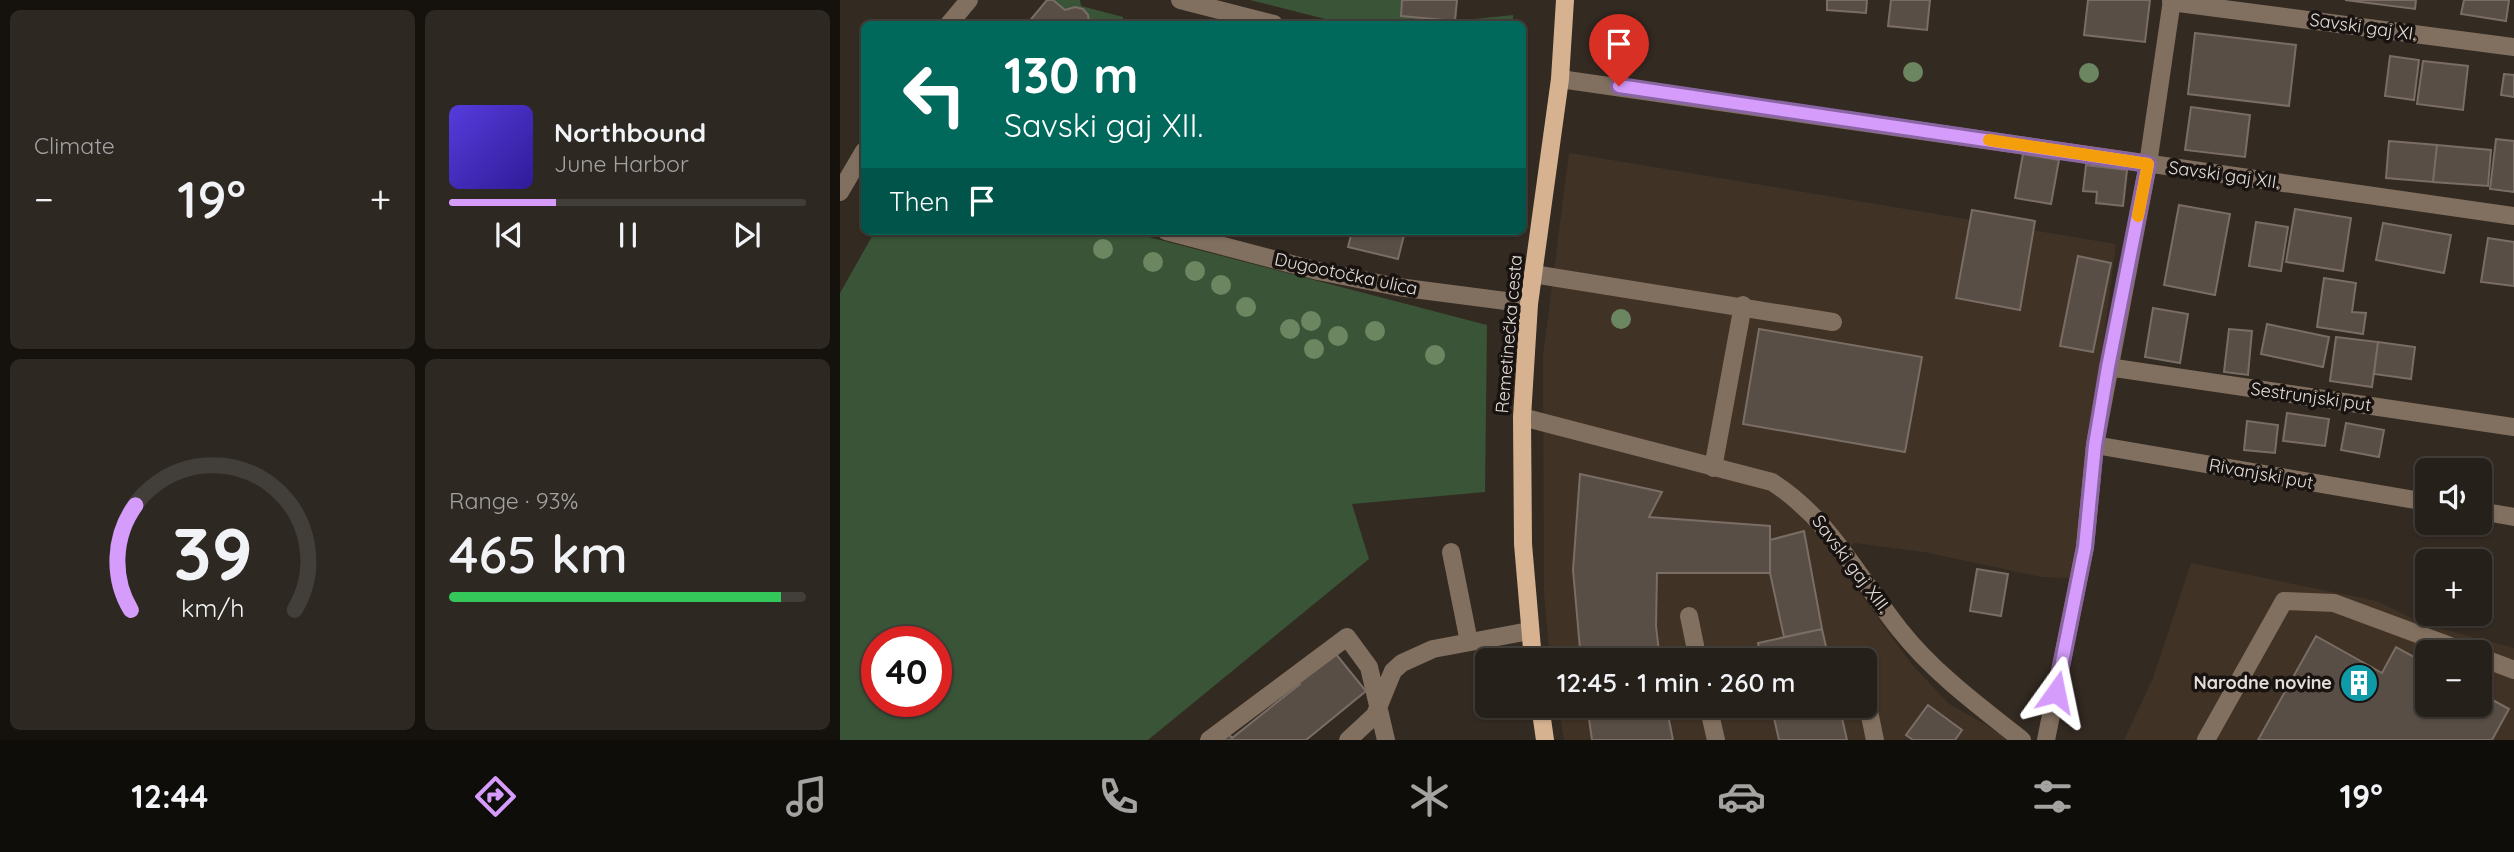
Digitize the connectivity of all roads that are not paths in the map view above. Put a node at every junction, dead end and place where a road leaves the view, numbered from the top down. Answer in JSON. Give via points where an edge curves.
{"nodes":[{"id":1,"x":969,"y":0,"type":"edge"},
{"id":2,"x":1180,"y":0,"type":"edge"},
{"id":3,"x":1565,"y":0,"type":"edge"},
{"id":4,"x":2171,"y":1,"type":"edge"},
{"id":5,"x":952,"y":21,"type":"edge"},
{"id":6,"x":1262,"y":21,"type":"edge"},
{"id":7,"x":2514,"y":47,"type":"edge"},
{"id":8,"x":1560,"y":79,"type":"junction"},
{"id":9,"x":861,"y":155,"type":"edge"},
{"id":10,"x":2148,"y":164,"type":"junction"},
{"id":11,"x":840,"y":192,"type":"edge"},
{"id":12,"x":2514,"y":216,"type":"edge"},
{"id":13,"x":1183,"y":235,"type":"edge"},
{"id":14,"x":1533,"y":274,"type":"junction"},
{"id":15,"x":1529,"y":304,"type":"junction"},
{"id":16,"x":1743,"y":305,"type":"junction"},
{"id":17,"x":1833,"y":322,"type":"dead end"},
{"id":18,"x":2108,"y":367,"type":"junction"},
{"id":19,"x":1522,"y":417,"type":"junction"},
{"id":20,"x":2514,"y":427,"type":"edge"},
{"id":21,"x":2095,"y":445,"type":"junction"},
{"id":22,"x":1713,"y":468,"type":"junction"},
{"id":23,"x":2415,"y":500,"type":"edge"},
{"id":24,"x":2492,"y":513,"type":"edge"},
{"id":25,"x":2514,"y":517,"type":"edge"},
{"id":26,"x":1451,"y":552,"type":"dead end"},
{"id":27,"x":1689,"y":616,"type":"dead end"},
{"id":28,"x":1529,"y":631,"type":"junction"},
{"id":29,"x":2434,"y":640,"type":"edge"},
{"id":30,"x":1469,"y":642,"type":"junction"},
{"id":31,"x":1531,"y":648,"type":"edge"},
{"id":32,"x":1696,"y":648,"type":"edge"},
{"id":33,"x":2492,"y":662,"type":"edge"},
{"id":34,"x":2514,"y":670,"type":"edge"},
{"id":35,"x":1379,"y":713,"type":"junction"},
{"id":36,"x":1542,"y":718,"type":"edge"},
{"id":37,"x":1711,"y":718,"type":"edge"},
{"id":38,"x":1870,"y":718,"type":"edge"},
{"id":39,"x":2000,"y":733,"type":"edge"},
{"id":40,"x":1209,"y":740,"type":"edge"},
{"id":41,"x":1347,"y":740,"type":"edge"},
{"id":42,"x":1386,"y":740,"type":"edge"},
{"id":43,"x":1545,"y":740,"type":"edge"},
{"id":44,"x":1716,"y":740,"type":"edge"},
{"id":45,"x":1875,"y":740,"type":"edge"},
{"id":46,"x":2022,"y":740,"type":"edge"},
{"id":47,"x":2046,"y":740,"type":"edge"},
{"id":48,"x":2206,"y":740,"type":"edge"}],
"edges":[{"from":1,"to":5,"type":"street"},
{"from":2,"to":6,"type":"street"},
{"from":3,"to":8,"type":"main road","name":"Remetinečka cesta"},
{"from":4,"to":7,"type":"street","name":"Savski gaj XI."},
{"from":4,"to":10,"type":"street"},
{"from":8,"to":10,"type":"street","name":"Savski gaj XII."},
{"from":8,"to":14,"type":"main road","name":"Remetinečka cesta"},
{"from":9,"to":11,"type":"street"},
{"from":10,"to":12,"type":"street","name":"Savski gaj XII."},
{"from":10,"to":18,"type":"street"},
{"from":13,"to":15,"type":"street","name":"Dugootočka ulica","via":[[1371,281]]},
{"from":14,"to":15,"type":"main road","name":"Remetinečka cesta"},
{"from":14,"to":16,"type":"street"},
{"from":15,"to":19,"type":"main road","name":"Remetinečka cesta"},
{"from":16,"to":17,"type":"street"},
{"from":16,"to":22,"type":"street"},
{"from":18,"to":20,"type":"street","name":"Sestrunjski put"},
{"from":18,"to":21,"type":"street"},
{"from":19,"to":22,"type":"street","name":"Savski gaj XIII."},
{"from":19,"to":28,"type":"main road","name":"Remetinečka cesta","via":[[1521,513]]},
{"from":21,"to":23,"type":"street","name":"Rivanjski put"},
{"from":21,"to":47,"type":"street","via":[[2085,547]]},
{"from":22,"to":39,"type":"street","name":"Savski gaj XIII.","via":[[1772,482],[1800,500],[1927,662]]},
{"from":24,"to":25,"type":"street"},
{"from":26,"to":30,"type":"street"},
{"from":27,"to":32,"type":"street"},
{"from":28,"to":30,"type":"street"},
{"from":28,"to":31,"type":"main road","name":"Remetinečka cesta"},
{"from":29,"to":48,"type":"street","via":[[2334,603],[2284,601]]},
{"from":30,"to":41,"type":"street","via":[[1414,657],[1393,671],[1375,715]]},
{"from":33,"to":34,"type":"street"},
{"from":35,"to":40,"type":"street","via":[[1368,667],[1350,638],[1342,637]]},
{"from":35,"to":41,"type":"street"},
{"from":35,"to":42,"type":"street"},
{"from":36,"to":43,"type":"main road"},
{"from":37,"to":44,"type":"street"},
{"from":38,"to":45,"type":"street"},
{"from":39,"to":46,"type":"street","name":"Savski gaj XIII."}]}
